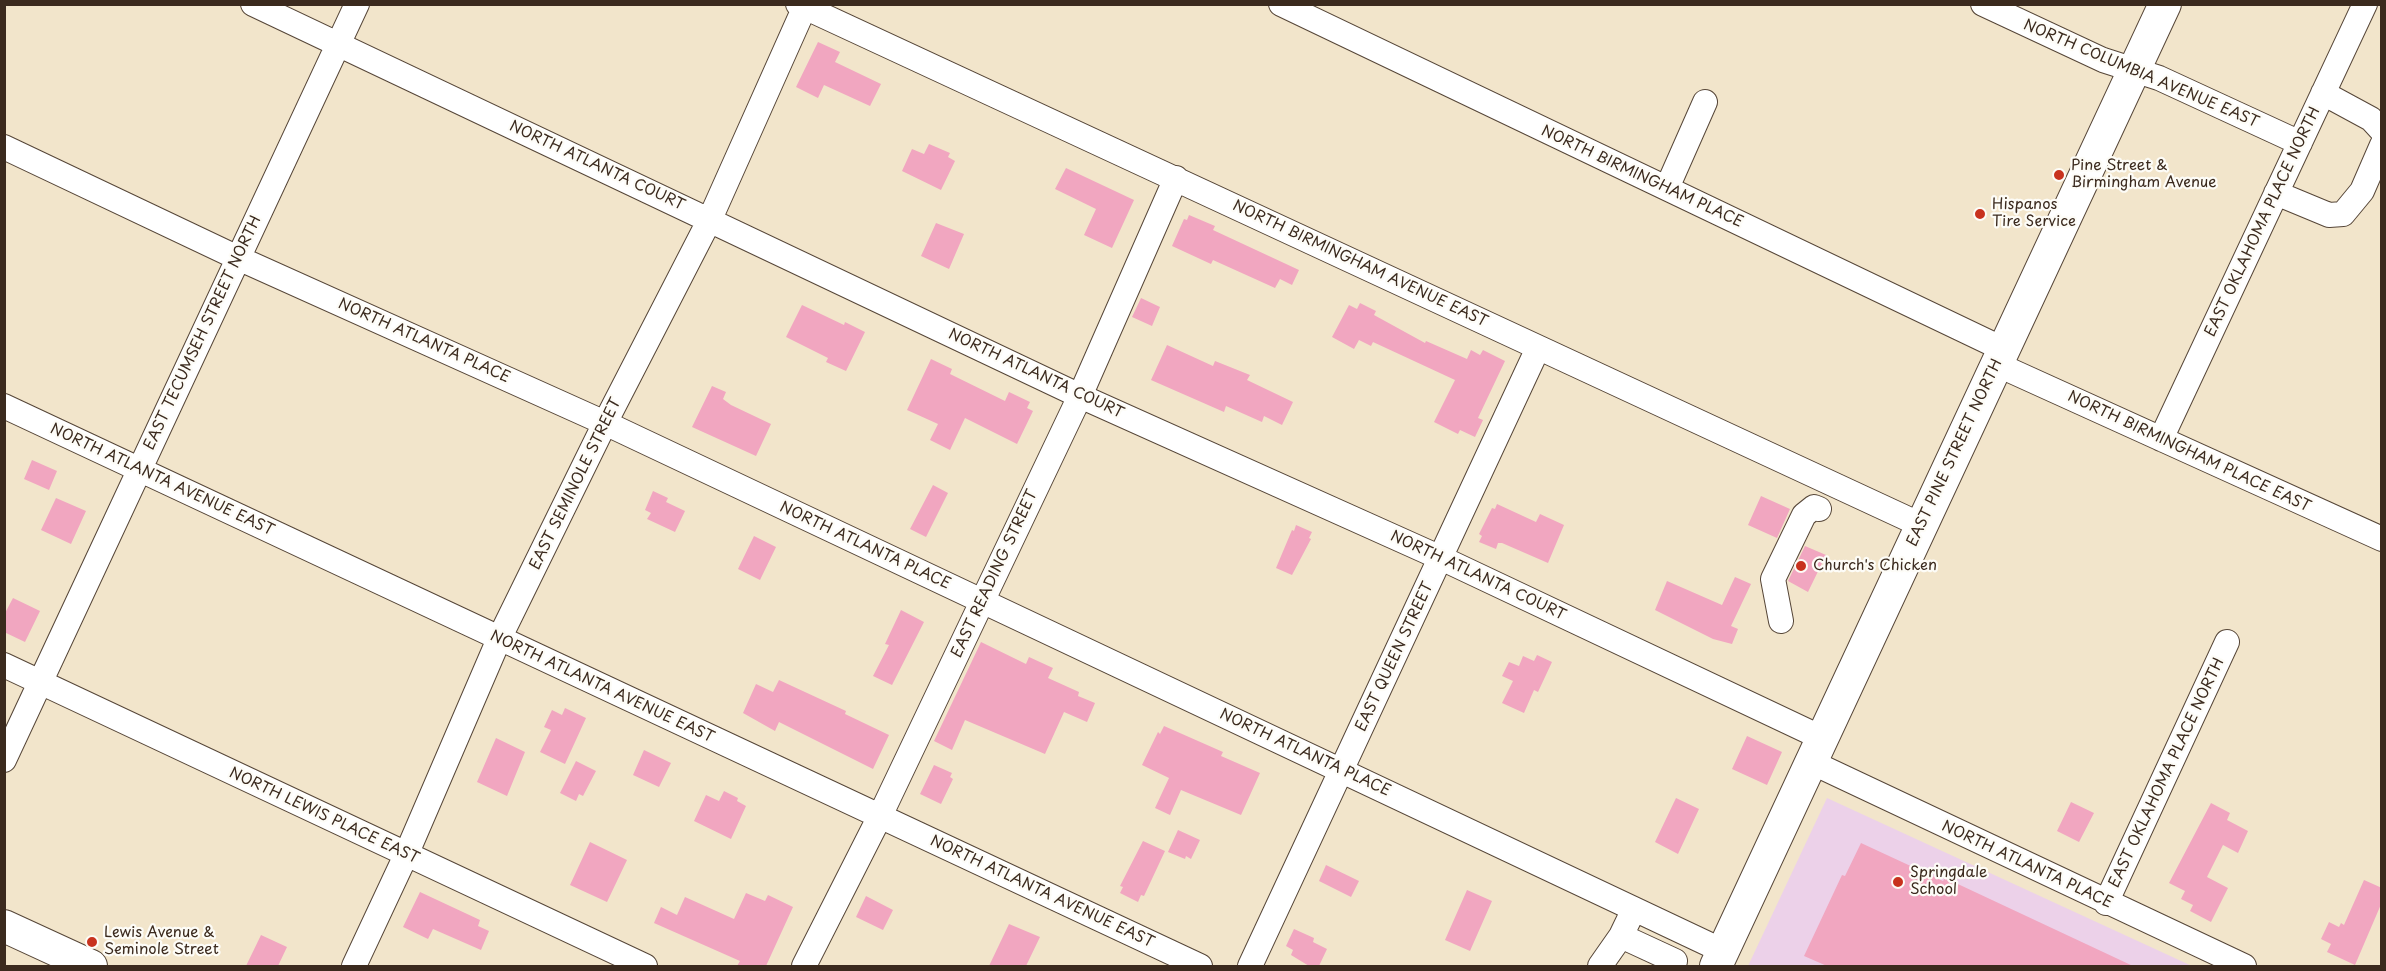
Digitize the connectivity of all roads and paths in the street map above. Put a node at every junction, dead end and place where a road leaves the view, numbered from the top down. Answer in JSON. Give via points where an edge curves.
{"nodes":[{"id":1,"x":253,"y":4,"type":"edge"},
{"id":2,"x":357,"y":4,"type":"edge"},
{"id":3,"x":1281,"y":4,"type":"edge"},
{"id":4,"x":1983,"y":4,"type":"edge"},
{"id":5,"x":2165,"y":4,"type":"edge"},
{"id":6,"x":2365,"y":4,"type":"edge"},
{"id":7,"x":803,"y":6,"type":"edge"},
{"id":8,"x":339,"y":45,"type":"junction"},
{"id":9,"x":2134,"y":71,"type":"junction"},
{"id":10,"x":2323,"y":93,"type":"junction"},
{"id":11,"x":1705,"y":102,"type":"dead end"},
{"id":12,"x":2382,"y":131,"type":"edge"},
{"id":13,"x":2300,"y":143,"type":"junction"},
{"id":14,"x":2382,"y":145,"type":"edge"},
{"id":15,"x":4,"y":147,"type":"edge"},
{"id":16,"x":1176,"y":178,"type":"junction"},
{"id":17,"x":1667,"y":188,"type":"junction"},
{"id":18,"x":2276,"y":193,"type":"junction"},
{"id":19,"x":710,"y":219,"type":"junction"},
{"id":20,"x":238,"y":258,"type":"junction"},
{"id":21,"x":1538,"y":348,"type":"junction"},
{"id":22,"x":2000,"y":356,"type":"junction"},
{"id":23,"x":1080,"y":396,"type":"junction"},
{"id":24,"x":4,"y":406,"type":"edge"},
{"id":25,"x":605,"y":423,"type":"junction"},
{"id":26,"x":2161,"y":439,"type":"junction"},
{"id":27,"x":139,"y":470,"type":"junction"},
{"id":28,"x":1819,"y":509,"type":"dead end"},
{"id":29,"x":1921,"y":525,"type":"junction"},
{"id":30,"x":2382,"y":539,"type":"edge"},
{"id":31,"x":1441,"y":558,"type":"junction"},
{"id":32,"x":982,"y":601,"type":"junction"},
{"id":33,"x":1780,"y":621,"type":"dead end"},
{"id":34,"x":499,"y":639,"type":"junction"},
{"id":35,"x":2227,"y":642,"type":"dead end"},
{"id":36,"x":4,"y":665,"type":"edge"},
{"id":37,"x":40,"y":681,"type":"junction"},
{"id":38,"x":1816,"y":750,"type":"junction"},
{"id":39,"x":4,"y":759,"type":"edge"},
{"id":40,"x":1342,"y":771,"type":"junction"},
{"id":41,"x":880,"y":816,"type":"junction"},
{"id":42,"x":406,"y":855,"type":"junction"},
{"id":43,"x":2106,"y":903,"type":"junction"},
{"id":44,"x":1634,"y":909,"type":"junction"},
{"id":45,"x":4,"y":926,"type":"edge"},
{"id":46,"x":1621,"y":936,"type":"junction"},
{"id":47,"x":1719,"y":959,"type":"edge"},
{"id":48,"x":91,"y":966,"type":"edge"},
{"id":49,"x":354,"y":966,"type":"edge"},
{"id":50,"x":645,"y":966,"type":"edge"},
{"id":51,"x":804,"y":966,"type":"edge"},
{"id":52,"x":1200,"y":966,"type":"edge"},
{"id":53,"x":1250,"y":966,"type":"edge"},
{"id":54,"x":1600,"y":966,"type":"edge"},
{"id":55,"x":1672,"y":966,"type":"edge"},
{"id":56,"x":2244,"y":966,"type":"edge"}],
"edges":[{"from":1,"to":8,"type":"street","name":"NORTH ATLANTA COURT"},
{"from":2,"to":8,"type":"street","name":"EAST TECUMSEH STREET NORTH"},
{"from":3,"to":17,"type":"street","name":"NORTH BIRMINGHAM PLACE"},
{"from":4,"to":9,"type":"street","name":"NORTH COLUMBIA AVENUE EAST"},
{"from":5,"to":9,"type":"main road","name":"EAST PINE STREET NORTH"},
{"from":6,"to":10,"type":"street","name":"EAST OKLAHOMA PLACE NORTH"},
{"from":7,"to":16,"type":"street","name":"NORTH BIRMINGHAM AVENUE EAST"},
{"from":7,"to":19,"type":"street","name":"EAST SEMINOLE STREET"},
{"from":8,"to":19,"type":"street","name":"NORTH ATLANTA COURT"},
{"from":8,"to":20,"type":"street","name":"EAST TECUMSEH STREET NORTH"},
{"from":9,"to":13,"type":"street","name":"NORTH COLUMBIA AVENUE EAST","via":[[2159,78]]},
{"from":9,"to":22,"type":"main road","name":"EAST PINE STREET NORTH"},
{"from":10,"to":12,"type":"street","via":[[2371,118]]},
{"from":10,"to":13,"type":"street","name":"EAST OKLAHOMA PLACE NORTH"},
{"from":11,"to":17,"type":"street"},
{"from":13,"to":18,"type":"street","name":"EAST OKLAHOMA PLACE NORTH"},
{"from":14,"to":18,"type":"street","via":[[2362,191],[2343,214],[2329,216]]},
{"from":15,"to":20,"type":"street","name":"NORTH ATLANTA PLACE"},
{"from":16,"to":21,"type":"street","name":"NORTH BIRMINGHAM AVENUE EAST"},
{"from":16,"to":23,"type":"street","name":"EAST READING STREET"},
{"from":17,"to":22,"type":"street","name":"NORTH BIRMINGHAM PLACE"},
{"from":18,"to":26,"type":"street","name":"EAST OKLAHOMA PLACE NORTH"},
{"from":19,"to":23,"type":"street","name":"NORTH ATLANTA COURT"},
{"from":19,"to":25,"type":"street","name":"EAST SEMINOLE STREET"},
{"from":20,"to":25,"type":"street","name":"NORTH ATLANTA PLACE"},
{"from":20,"to":27,"type":"street","name":"EAST TECUMSEH STREET NORTH"},
{"from":21,"to":29,"type":"street","name":"NORTH BIRMINGHAM AVENUE EAST"},
{"from":21,"to":31,"type":"street","name":"EAST QUEEN STREET"},
{"from":22,"to":26,"type":"street","name":"NORTH BIRMINGHAM PLACE EAST"},
{"from":22,"to":29,"type":"main road","name":"EAST PINE STREET NORTH"},
{"from":23,"to":31,"type":"street","name":"NORTH ATLANTA COURT"},
{"from":23,"to":32,"type":"street","name":"EAST READING STREET"},
{"from":24,"to":27,"type":"street","name":"NORTH ATLANTA AVENUE EAST"},
{"from":25,"to":32,"type":"street","name":"NORTH ATLANTA PLACE"},
{"from":25,"to":34,"type":"street","name":"EAST SEMINOLE STREET"},
{"from":26,"to":30,"type":"street","name":"NORTH BIRMINGHAM PLACE EAST"},
{"from":27,"to":34,"type":"street","name":"NORTH ATLANTA AVENUE EAST"},
{"from":27,"to":37,"type":"street","name":"EAST TECUMSEH STREET NORTH"},
{"from":28,"to":33,"type":"street","via":[[1814,507],[1804,515],[1773,579]]},
{"from":29,"to":38,"type":"main road","name":"EAST PINE STREET NORTH"},
{"from":31,"to":38,"type":"street","name":"NORTH ATLANTA COURT"},
{"from":31,"to":40,"type":"street","name":"EAST QUEEN STREET"},
{"from":32,"to":40,"type":"street","name":"NORTH ATLANTA PLACE"},
{"from":32,"to":41,"type":"street","name":"EAST READING STREET"},
{"from":34,"to":41,"type":"street","name":"NORTH ATLANTA AVENUE EAST"},
{"from":34,"to":42,"type":"street","name":"EAST SEMINOLE STREET"},
{"from":35,"to":43,"type":"street","name":"EAST OKLAHOMA PLACE NORTH"},
{"from":36,"to":37,"type":"street","name":"NORTH LEWIS PLACE EAST"},
{"from":37,"to":39,"type":"street","name":"EAST TECUMSEH STREET NORTH"},
{"from":37,"to":42,"type":"street","name":"NORTH LEWIS PLACE EAST"},
{"from":38,"to":43,"type":"street","name":"NORTH ATLANTA PLACE"},
{"from":38,"to":47,"type":"main road","name":"EAST PINE STREET NORTH"},
{"from":40,"to":44,"type":"street","name":"NORTH ATLANTA PLACE"},
{"from":40,"to":53,"type":"street","name":"EAST QUEEN STREET"},
{"from":41,"to":51,"type":"street","name":"EAST READING STREET"},
{"from":41,"to":52,"type":"street","name":"NORTH ATLANTA AVENUE EAST"},
{"from":42,"to":49,"type":"street","name":"EAST SEMINOLE STREET"},
{"from":42,"to":50,"type":"street","name":"NORTH LEWIS PLACE EAST"},
{"from":43,"to":56,"type":"street","name":"NORTH ATLANTA PLACE"},
{"from":44,"to":46,"type":"street"},
{"from":44,"to":47,"type":"street","name":"NORTH ATLANTA PLACE"},
{"from":45,"to":48,"type":"main road"},
{"from":46,"to":54,"type":"street"},
{"from":46,"to":55,"type":"street","via":[[1675,961]]}]}
